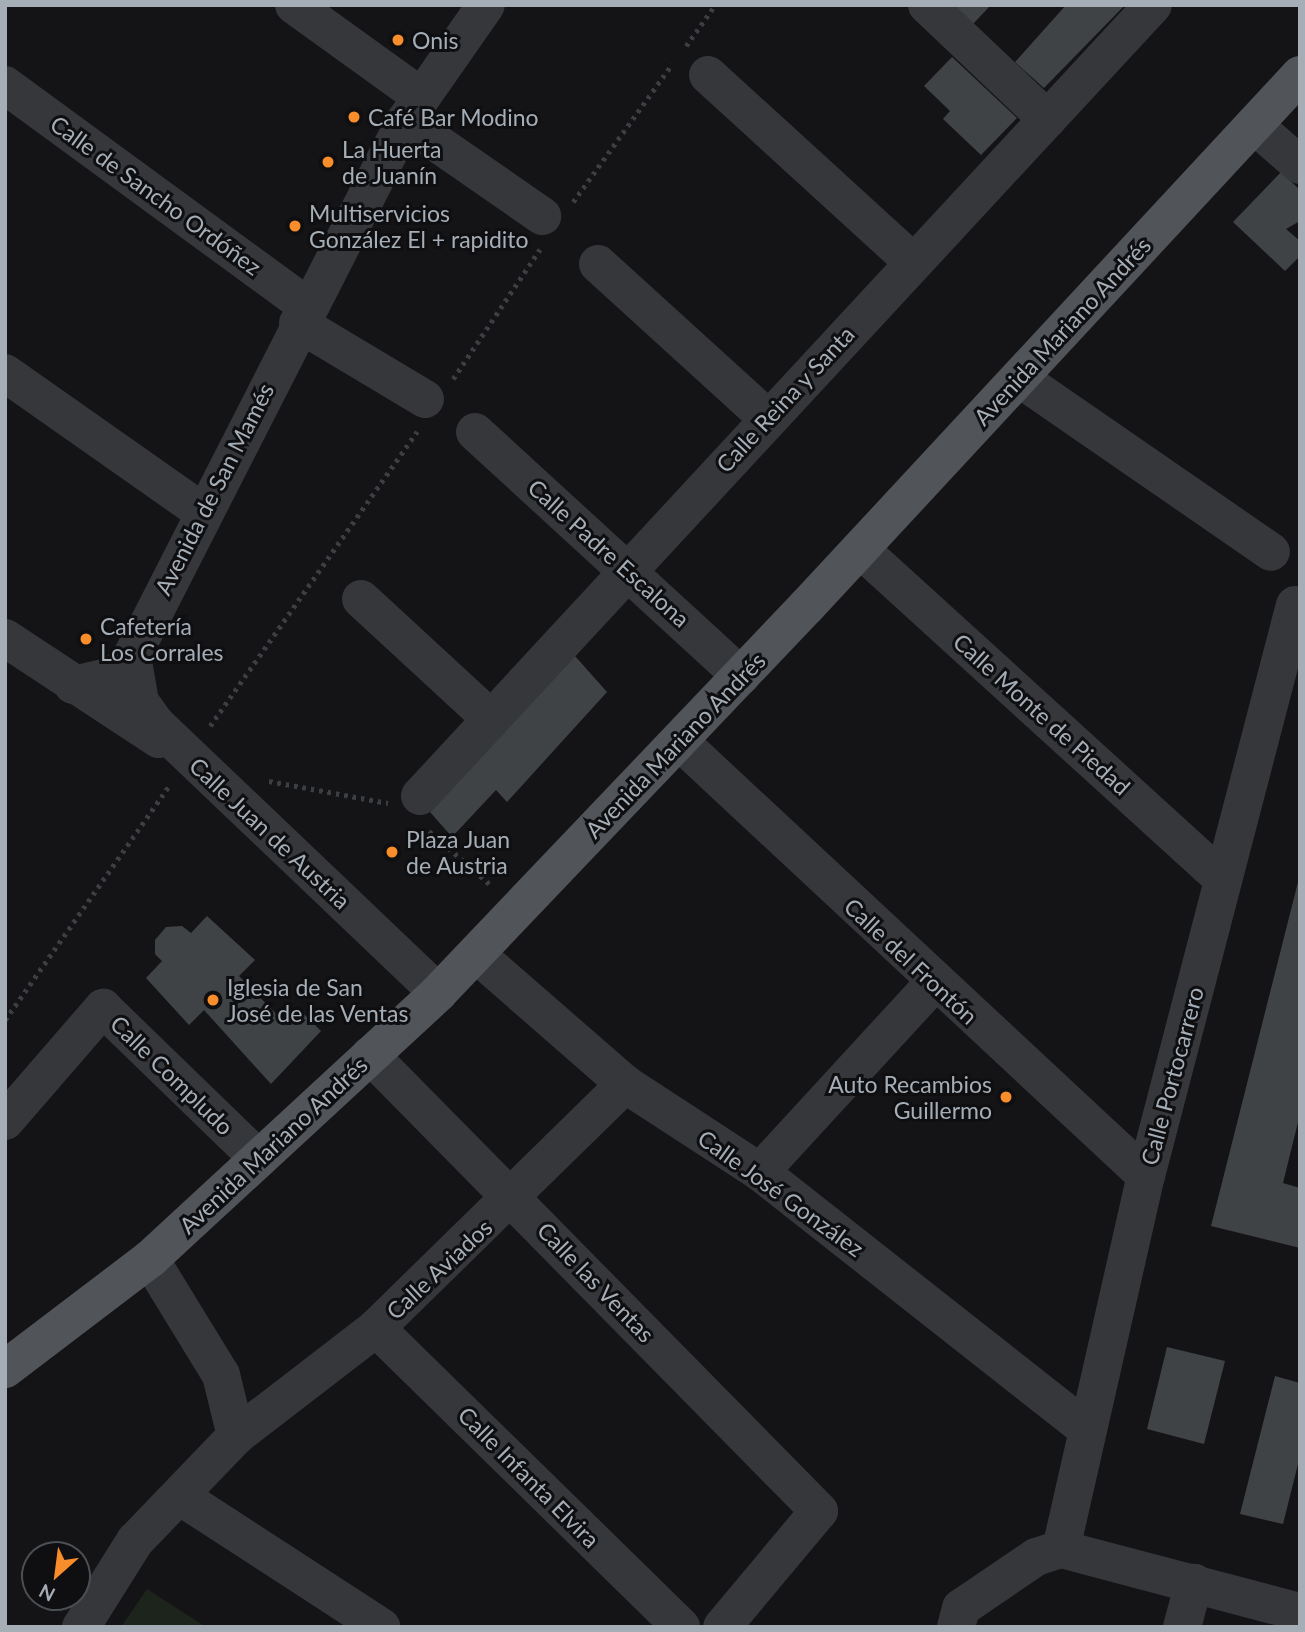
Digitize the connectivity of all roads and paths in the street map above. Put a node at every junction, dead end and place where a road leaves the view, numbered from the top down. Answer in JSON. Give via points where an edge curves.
{"nodes":[{"id":1,"x":294,"y":5,"type":"edge"},
{"id":2,"x":486,"y":5,"type":"edge"},
{"id":3,"x":715,"y":5,"type":"edge"},
{"id":4,"x":927,"y":5,"type":"edge"},
{"id":5,"x":1153,"y":5,"type":"edge"},
{"id":6,"x":689,"y":62,"type":"junction"},
{"id":7,"x":1300,"y":75,"type":"edge"},
{"id":8,"x":5,"y":85,"type":"edge"},
{"id":9,"x":412,"y":108,"type":"junction"},
{"id":10,"x":1047,"y":119,"type":"junction"},
{"id":11,"x":1254,"y":125,"type":"junction"},
{"id":12,"x":1300,"y":165,"type":"edge"},
{"id":13,"x":554,"y":220,"type":"junction"},
{"id":14,"x":913,"y":262,"type":"junction"},
{"id":15,"x":598,"y":264,"type":"dead end"},
{"id":16,"x":303,"y":315,"type":"junction"},
{"id":17,"x":5,"y":373,"type":"edge"},
{"id":18,"x":1020,"y":378,"type":"junction"},
{"id":19,"x":432,"y":403,"type":"junction"},
{"id":20,"x":767,"y":418,"type":"junction"},
{"id":21,"x":475,"y":432,"type":"dead end"},
{"id":22,"x":201,"y":512,"type":"junction"},
{"id":23,"x":860,"y":549,"type":"junction"},
{"id":24,"x":1271,"y":552,"type":"dead end"},
{"id":25,"x":628,"y":568,"type":"junction"},
{"id":26,"x":360,"y":599,"type":"dead end"},
{"id":27,"x":1295,"y":605,"type":"dead end"},
{"id":28,"x":10,"y":650,"type":"edge"},
{"id":29,"x":132,"y":656,"type":"junction"},
{"id":30,"x":741,"y":676,"type":"junction"},
{"id":31,"x":73,"y":685,"type":"junction"},
{"id":32,"x":491,"y":719,"type":"junction"},
{"id":33,"x":679,"y":741,"type":"junction"},
{"id":34,"x":190,"y":756,"type":"junction"},
{"id":35,"x":254,"y":778,"type":"dead end"},
{"id":36,"x":414,"y":809,"type":"junction"},
{"id":37,"x":1223,"y":879,"type":"junction"},
{"id":38,"x":493,"y":887,"type":"dead end"},
{"id":39,"x":476,"y":954,"type":"junction"},
{"id":40,"x":933,"y":983,"type":"junction"},
{"id":41,"x":438,"y":993,"type":"junction"},
{"id":42,"x":5,"y":1020,"type":"edge"},
{"id":43,"x":370,"y":1055,"type":"junction"},
{"id":44,"x":625,"y":1084,"type":"junction"},
{"id":45,"x":5,"y":1121,"type":"edge"},
{"id":46,"x":259,"y":1159,"type":"junction"},
{"id":47,"x":760,"y":1172,"type":"junction"},
{"id":48,"x":1146,"y":1176,"type":"junction"},
{"id":49,"x":514,"y":1199,"type":"junction"},
{"id":50,"x":150,"y":1259,"type":"junction"},
{"id":51,"x":376,"y":1328,"type":"junction"},
{"id":52,"x":5,"y":1369,"type":"edge"},
{"id":53,"x":1088,"y":1430,"type":"junction"},
{"id":54,"x":236,"y":1436,"type":"junction"},
{"id":55,"x":181,"y":1497,"type":"junction"},
{"id":56,"x":1061,"y":1549,"type":"junction"},
{"id":57,"x":1194,"y":1583,"type":"junction"},
{"id":58,"x":1300,"y":1612,"type":"edge"},
{"id":59,"x":81,"y":1627,"type":"edge"},
{"id":60,"x":381,"y":1627,"type":"edge"},
{"id":61,"x":681,"y":1627,"type":"edge"},
{"id":62,"x":722,"y":1627,"type":"edge"},
{"id":63,"x":956,"y":1627,"type":"edge"},
{"id":64,"x":1182,"y":1627,"type":"edge"}],
"edges":[{"from":1,"to":9,"type":"street"},
{"from":2,"to":9,"type":"street","name":"Avenida de San Mamés"},
{"from":3,"to":6,"type":"path"},
{"from":4,"to":10,"type":"street"},
{"from":5,"to":10,"type":"street","name":"Calle Reina y Santa"},
{"from":6,"to":13,"type":"path"},
{"from":6,"to":14,"type":"street"},
{"from":7,"to":11,"type":"main road","name":"Avenida Mariano Andrés"},
{"from":8,"to":16,"type":"street","name":"Calle de Sancho Ordóñez"},
{"from":9,"to":13,"type":"street"},
{"from":9,"to":16,"type":"street","name":"Avenida de San Mamés"},
{"from":10,"to":14,"type":"street","name":"Calle Reina y Santa"},
{"from":11,"to":12,"type":"street"},
{"from":11,"to":18,"type":"main road","name":"Avenida Mariano Andrés"},
{"from":13,"to":19,"type":"path"},
{"from":14,"to":20,"type":"street","name":"Calle Reina y Santa"},
{"from":15,"to":20,"type":"street"},
{"from":16,"to":19,"type":"street"},
{"from":16,"to":22,"type":"street","name":"Avenida de San Mamés"},
{"from":17,"to":22,"type":"street"},
{"from":18,"to":23,"type":"main road","name":"Avenida Mariano Andrés"},
{"from":18,"to":24,"type":"street"},
{"from":19,"to":34,"type":"path"},
{"from":20,"to":25,"type":"street","name":"Calle Reina y Santa"},
{"from":21,"to":25,"type":"street","name":"Calle Padre Escalona"},
{"from":22,"to":29,"type":"street","name":"Avenida de San Mamés"},
{"from":23,"to":30,"type":"main road","name":"Avenida Mariano Andrés"},
{"from":23,"to":37,"type":"street","name":"Calle Monte de Piedad"},
{"from":25,"to":30,"type":"street","name":"Calle Padre Escalona"},
{"from":25,"to":32,"type":"street","name":"Calle Reina y Santa"},
{"from":26,"to":32,"type":"street"},
{"from":27,"to":37,"type":"street","name":"Calle Portocarrero"},
{"from":28,"to":31,"type":"street"},
{"from":29,"to":31,"type":"street","via":[[117,674]]},
{"from":29,"to":34,"type":"street","name":"Calle Juan de Austria","via":[[140,702]]},
{"from":30,"to":33,"type":"main road","name":"Avenida Mariano Andrés"},
{"from":31,"to":34,"type":"street"},
{"from":32,"to":36,"type":"street","name":"Calle Reina y Santa"},
{"from":33,"to":39,"type":"main road","name":"Avenida Mariano Andrés"},
{"from":33,"to":40,"type":"street","name":"Calle del Frontón"},
{"from":34,"to":41,"type":"street","name":"Calle Juan de Austria"},
{"from":34,"to":42,"type":"path"},
{"from":35,"to":36,"type":"path"},
{"from":36,"to":38,"type":"path"},
{"from":37,"to":48,"type":"street","name":"Calle Portocarrero"},
{"from":39,"to":41,"type":"main road","name":"Avenida Mariano Andrés"},
{"from":39,"to":44,"type":"street","name":"Calle José González"},
{"from":40,"to":47,"type":"street"},
{"from":40,"to":48,"type":"street","name":"Calle del Frontón"},
{"from":41,"to":43,"type":"main road","name":"Avenida Mariano Andrés"},
{"from":43,"to":46,"type":"main road","name":"Avenida Mariano Andrés"},
{"from":43,"to":49,"type":"street","name":"Calle las Ventas"},
{"from":44,"to":47,"type":"street","name":"Calle José González"},
{"from":44,"to":49,"type":"street","name":"Calle Aviados"},
{"from":45,"to":46,"type":"street","name":"Calle Compludo","via":[[103,1007]]},
{"from":46,"to":50,"type":"main road","name":"Avenida Mariano Andrés"},
{"from":47,"to":53,"type":"street","name":"Calle José González"},
{"from":48,"to":53,"type":"street","name":"Calle Portocarrero"},
{"from":49,"to":51,"type":"street","name":"Calle Aviados"},
{"from":49,"to":62,"type":"street","name":"Calle las Ventas","via":[[819,1511]]},
{"from":50,"to":52,"type":"main road","name":"Avenida Mariano Andrés"},
{"from":50,"to":54,"type":"street","via":[[221,1375]]},
{"from":51,"to":54,"type":"street","name":"Calle Aviados"},
{"from":51,"to":61,"type":"street","name":"Calle Infanta Elvira"},
{"from":53,"to":56,"type":"street","name":"Calle Portocarrero"},
{"from":54,"to":55,"type":"street","name":"Calle Aviados"},
{"from":55,"to":59,"type":"street","name":"Calle Aviados","via":[[135,1541]]},
{"from":55,"to":60,"type":"street"},
{"from":56,"to":57,"type":"street"},
{"from":56,"to":63,"type":"street","via":[[1036,1557],[961,1608]]},
{"from":57,"to":58,"type":"street"},
{"from":57,"to":64,"type":"street"}]}
